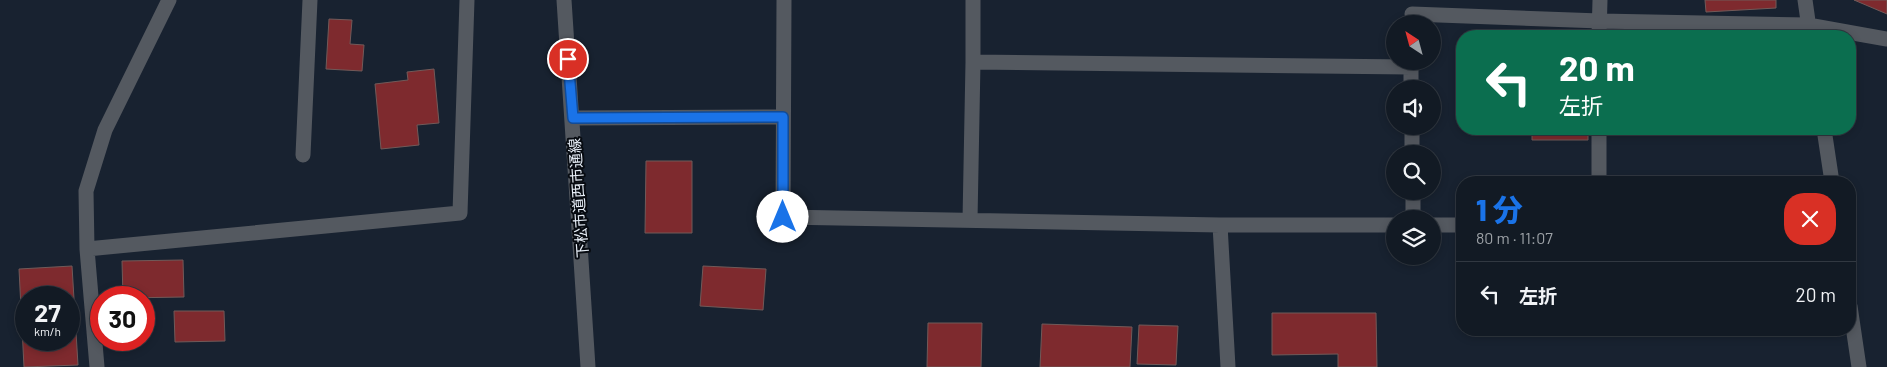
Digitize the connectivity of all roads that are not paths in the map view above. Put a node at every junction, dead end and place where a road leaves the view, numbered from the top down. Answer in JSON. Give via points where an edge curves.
{"nodes":[{"id":1,"x":169,"y":0,"type":"edge"},
{"id":2,"x":310,"y":0,"type":"edge"},
{"id":3,"x":467,"y":0,"type":"edge"},
{"id":4,"x":564,"y":0,"type":"edge"},
{"id":5,"x":784,"y":0,"type":"edge"},
{"id":6,"x":973,"y":0,"type":"edge"},
{"id":7,"x":1600,"y":0,"type":"edge"},
{"id":8,"x":1805,"y":0,"type":"edge"},
{"id":9,"x":1412,"y":12,"type":"edge"},
{"id":10,"x":1600,"y":21,"type":"junction"},
{"id":11,"x":1600,"y":30,"type":"edge"},
{"id":12,"x":1788,"y":30,"type":"edge"},
{"id":13,"x":1809,"y":30,"type":"edge"},
{"id":14,"x":1856,"y":36,"type":"edge"},
{"id":15,"x":1887,"y":39,"type":"edge"},
{"id":16,"x":973,"y":62,"type":"junction"},
{"id":17,"x":1386,"y":64,"type":"edge"},
{"id":18,"x":783,"y":117,"type":"junction"},
{"id":19,"x":573,"y":118,"type":"junction"},
{"id":20,"x":1599,"y":135,"type":"edge"},
{"id":21,"x":1825,"y":135,"type":"edge"},
{"id":22,"x":303,"y":155,"type":"dead end"},
{"id":23,"x":1599,"y":176,"type":"edge"},
{"id":24,"x":1831,"y":176,"type":"edge"},
{"id":25,"x":970,"y":220,"type":"junction"},
{"id":26,"x":1220,"y":225,"type":"junction"},
{"id":27,"x":1386,"y":225,"type":"edge"},
{"id":28,"x":1441,"y":225,"type":"edge"},
{"id":29,"x":1456,"y":225,"type":"edge"},
{"id":30,"x":87,"y":249,"type":"junction"},
{"id":31,"x":1854,"y":336,"type":"edge"},
{"id":32,"x":97,"y":367,"type":"edge"},
{"id":33,"x":588,"y":367,"type":"edge"},
{"id":34,"x":1228,"y":367,"type":"edge"},
{"id":35,"x":1859,"y":367,"type":"edge"}],
"edges":[{"from":1,"to":30,"type":"street","via":[[105,130],[86,191]]},
{"from":2,"to":22,"type":"street"},
{"from":3,"to":30,"type":"street","via":[[460,213]]},
{"from":4,"to":19,"type":"street","name":"下松市道西市通線"},
{"from":5,"to":18,"type":"street"},
{"from":6,"to":16,"type":"street"},
{"from":7,"to":10,"type":"street"},
{"from":8,"to":13,"type":"street"},
{"from":9,"to":10,"type":"street"},
{"from":10,"to":11,"type":"street"},
{"from":10,"to":12,"type":"street"},
{"from":14,"to":15,"type":"street"},
{"from":16,"to":17,"type":"street"},
{"from":16,"to":25,"type":"street"},
{"from":18,"to":19,"type":"street"},
{"from":18,"to":25,"type":"street","via":[[783,217]]},
{"from":19,"to":33,"type":"street","name":"下松市道西市通線"},
{"from":20,"to":23,"type":"street"},
{"from":21,"to":24,"type":"street"},
{"from":25,"to":26,"type":"street"},
{"from":26,"to":27,"type":"street"},
{"from":26,"to":34,"type":"street"},
{"from":28,"to":29,"type":"street"},
{"from":30,"to":32,"type":"street"},
{"from":31,"to":35,"type":"street"}]}
